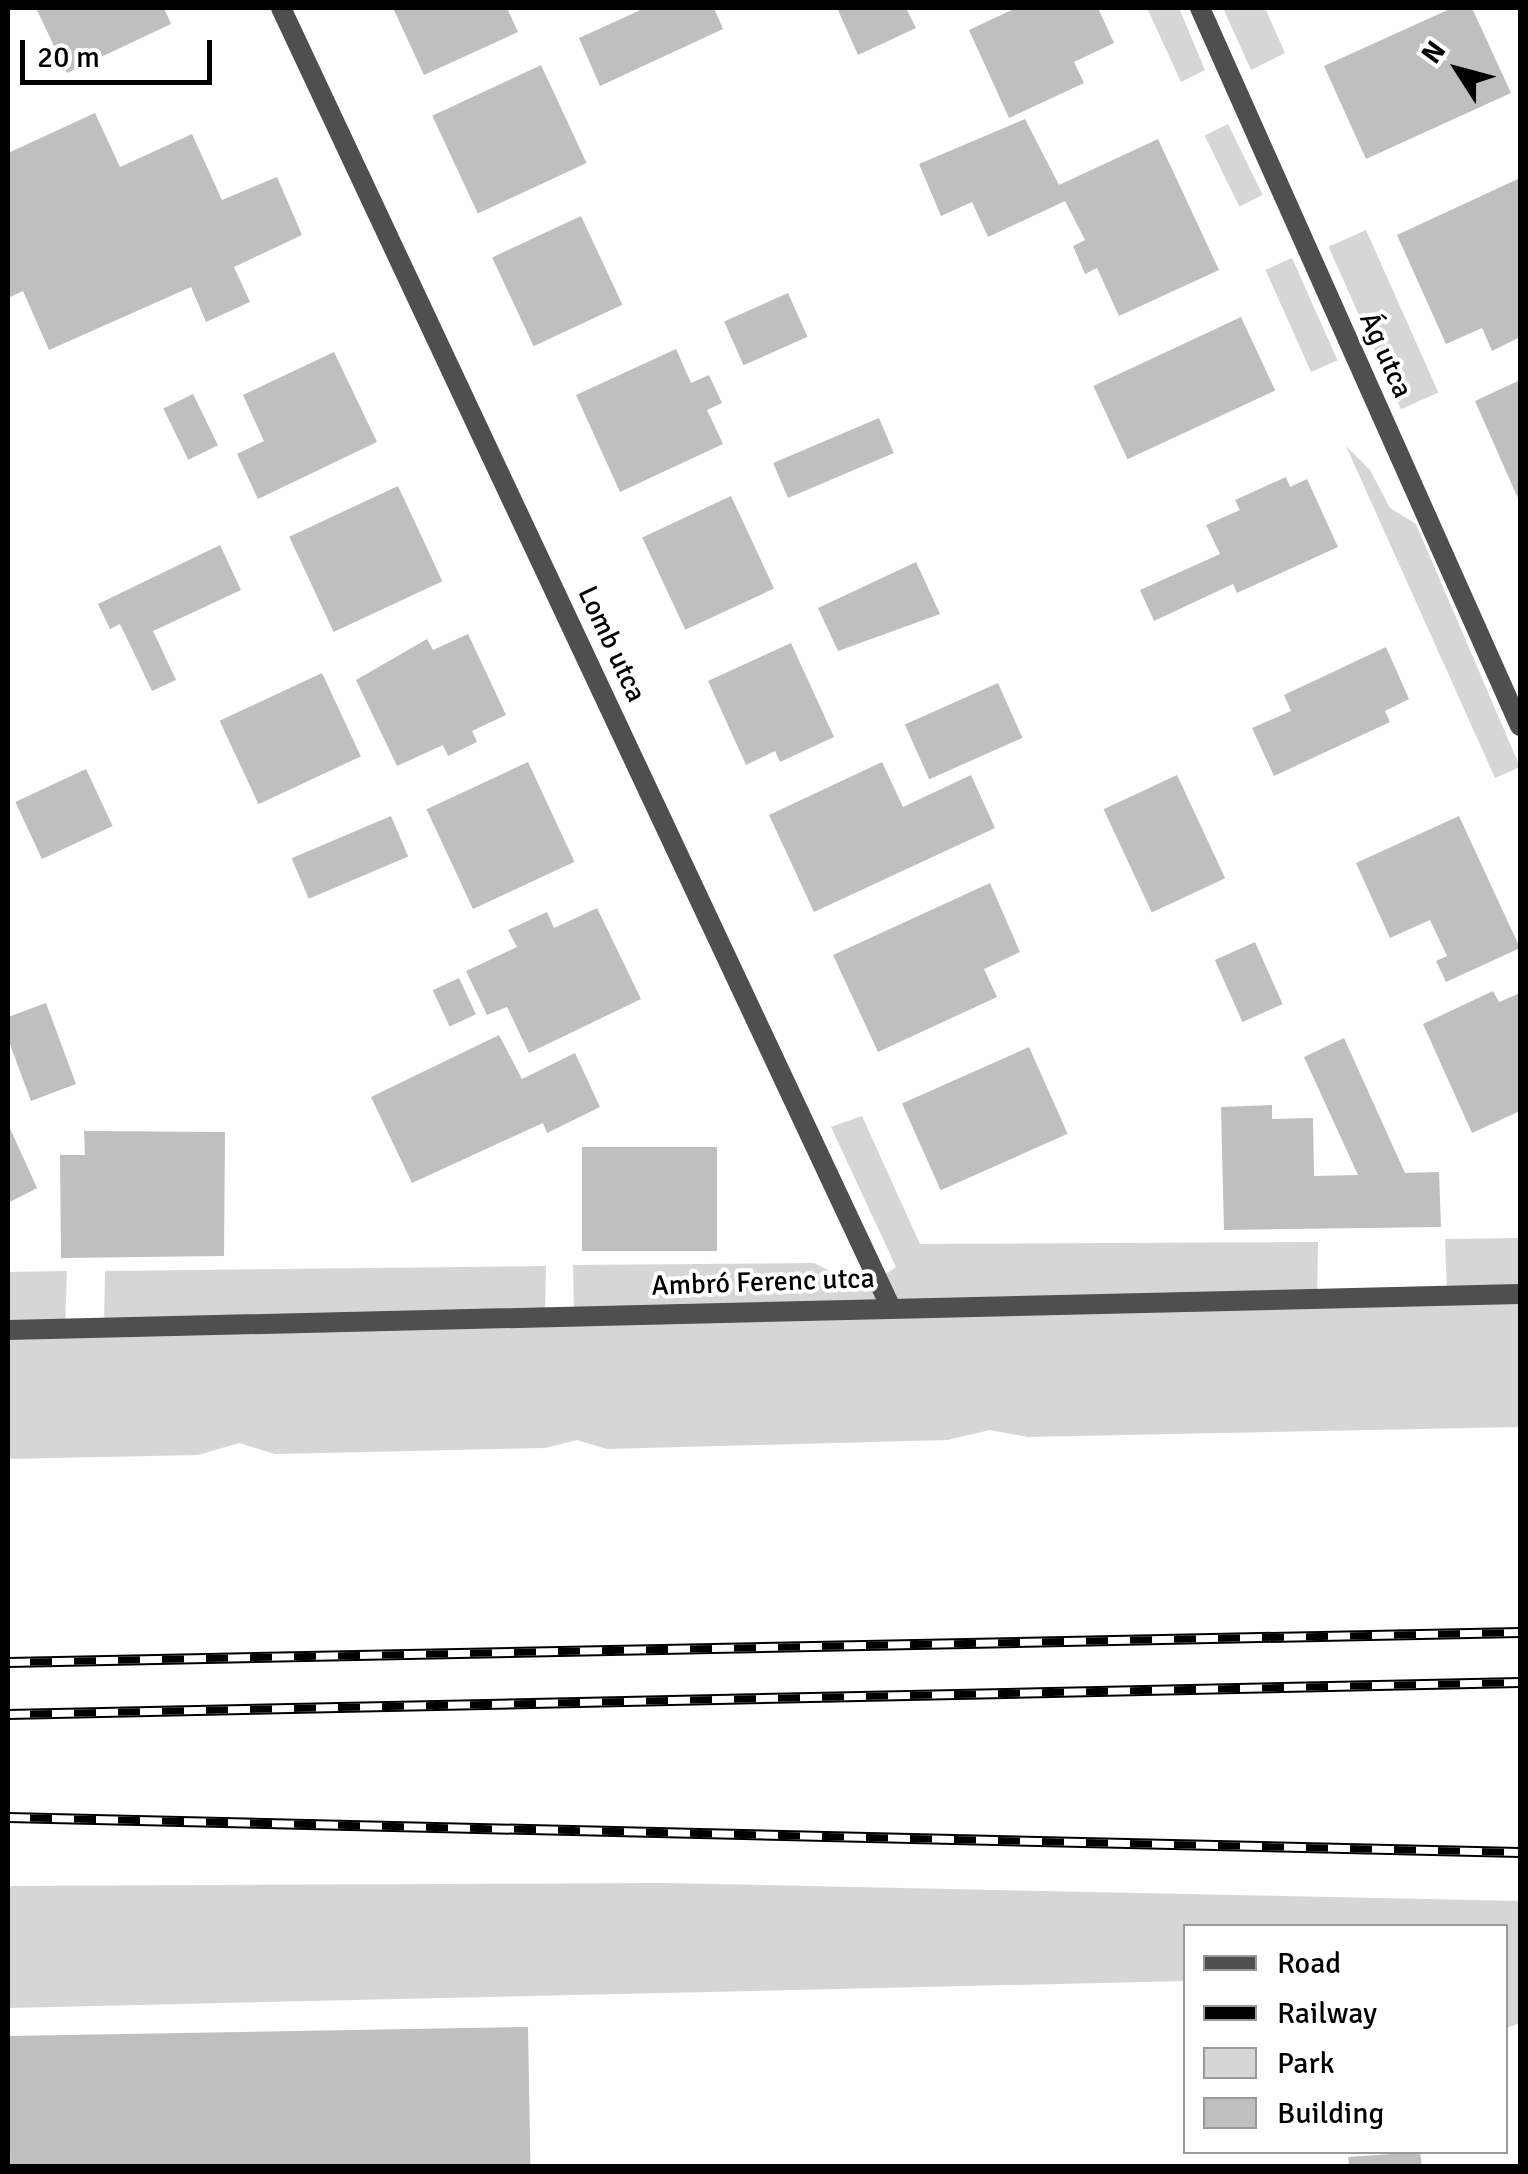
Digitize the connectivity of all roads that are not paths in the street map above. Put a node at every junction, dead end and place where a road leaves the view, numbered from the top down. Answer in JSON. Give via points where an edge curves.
{"nodes":[{"id":1,"x":281,"y":8,"type":"edge"},
{"id":2,"x":1200,"y":8,"type":"edge"},
{"id":3,"x":1520,"y":726,"type":"edge"},
{"id":4,"x":1520,"y":1294,"type":"edge"},
{"id":5,"x":890,"y":1306,"type":"junction"},
{"id":6,"x":8,"y":1330,"type":"edge"}],
"edges":[{"from":1,"to":5,"type":"street","name":"Lomb utca"},
{"from":2,"to":3,"type":"street","name":"Ág utca"},
{"from":4,"to":5,"type":"street","name":"Ambró Ferenc utca"},
{"from":5,"to":6,"type":"street","name":"Ambró Ferenc utca"}]}
